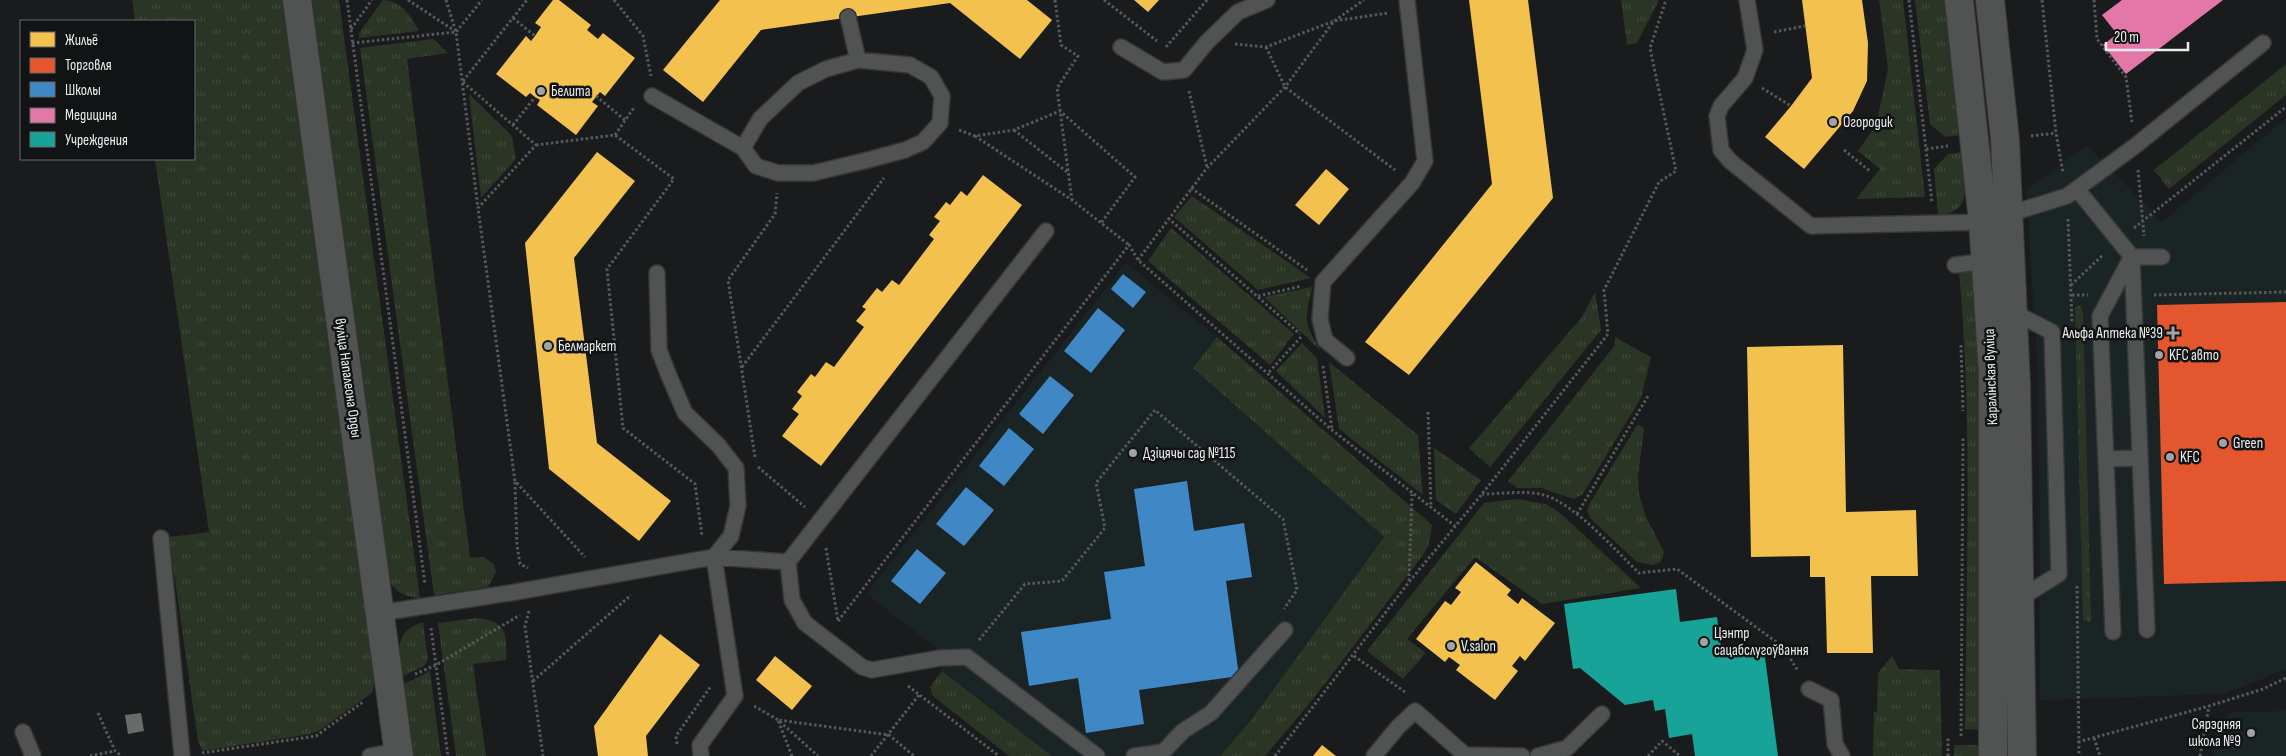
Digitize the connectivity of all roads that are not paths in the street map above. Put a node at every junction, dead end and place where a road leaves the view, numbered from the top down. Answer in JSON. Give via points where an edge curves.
{"nodes":[{"id":1,"x":297,"y":0,"type":"edge"},
{"id":2,"x":1267,"y":0,"type":"edge"},
{"id":3,"x":1747,"y":0,"type":"edge"},
{"id":4,"x":1960,"y":0,"type":"edge"},
{"id":5,"x":1990,"y":0,"type":"edge"},
{"id":6,"x":1408,"y":5,"type":"edge"},
{"id":7,"x":848,"y":18,"type":"dead end"},
{"id":8,"x":2263,"y":43,"type":"dead end"},
{"id":9,"x":1120,"y":47,"type":"dead end"},
{"id":10,"x":858,"y":60,"type":"junction"},
{"id":11,"x":652,"y":89,"type":"road end"},
{"id":12,"x":743,"y":148,"type":"junction"},
{"id":13,"x":2072,"y":192,"type":"junction"},
{"id":14,"x":1995,"y":218,"type":"junction"},
{"id":15,"x":1046,"y":231,"type":"dead end"},
{"id":16,"x":2132,"y":257,"type":"junction"},
{"id":17,"x":2162,"y":257,"type":"dead end"},
{"id":18,"x":1971,"y":263,"type":"dead end"},
{"id":19,"x":1955,"y":265,"type":"dead end"},
{"id":20,"x":657,"y":273,"type":"dead end"},
{"id":21,"x":2013,"y":312,"type":"junction"},
{"id":22,"x":1347,"y":358,"type":"dead end"},
{"id":23,"x":2140,"y":458,"type":"junction"},
{"id":24,"x":2106,"y":459,"type":"junction"},
{"id":25,"x":162,"y":538,"type":"dead end"},
{"id":26,"x":714,"y":557,"type":"junction"},
{"id":27,"x":788,"y":562,"type":"junction"},
{"id":28,"x":2019,"y":599,"type":"junction"},
{"id":29,"x":380,"y":614,"type":"junction"},
{"id":30,"x":1284,"y":630,"type":"road end"},
{"id":31,"x":2147,"y":630,"type":"dead end"},
{"id":32,"x":2113,"y":632,"type":"dead end"},
{"id":33,"x":1809,"y":689,"type":"road end"},
{"id":34,"x":1602,"y":714,"type":"dead end"},
{"id":35,"x":23,"y":732,"type":"dead end"},
{"id":36,"x":398,"y":754,"type":"edge"},
{"id":37,"x":188,"y":755,"type":"edge"},
{"id":38,"x":33,"y":756,"type":"edge"},
{"id":39,"x":370,"y":756,"type":"edge"},
{"id":40,"x":700,"y":756,"type":"edge"},
{"id":41,"x":1097,"y":756,"type":"edge"},
{"id":42,"x":1134,"y":756,"type":"edge"},
{"id":43,"x":1374,"y":756,"type":"edge"},
{"id":44,"x":1464,"y":756,"type":"edge"},
{"id":45,"x":1522,"y":756,"type":"edge"},
{"id":46,"x":1538,"y":756,"type":"edge"},
{"id":47,"x":1842,"y":756,"type":"edge"},
{"id":48,"x":1993,"y":756,"type":"edge"},
{"id":49,"x":2022,"y":756,"type":"edge"}],
"edges":[{"from":1,"to":29,"type":"main road","name":"вуліца Напалеона Орды"},
{"from":2,"to":9,"type":"lane","via":[[1238,12],[1184,70],[1163,72]]},
{"from":3,"to":14,"type":"lane","via":[[1756,50],[1745,78],[1721,106],[1717,116],[1721,150],[1730,161],[1811,226]]},
{"from":4,"to":14,"type":"main road","name":"Каралінская вуліца"},
{"from":5,"to":14,"type":"main road","name":"Каралінская вуліца","via":[[2005,139]]},
{"from":6,"to":22,"type":"lane","via":[[1425,161],[1412,183],[1323,282],[1320,319],[1324,340]]},
{"from":7,"to":10,"type":"lane"},
{"from":8,"to":13,"type":"lane"},
{"from":10,"to":12,"type":"lane","via":[[826,69],[798,83],[760,119]]},
{"from":10,"to":12,"type":"lane","via":[[910,65],[931,77],[942,96],[940,123],[924,142],[905,150],[813,173],[778,173],[756,166]]},
{"from":11,"to":12,"type":"lane"},
{"from":13,"to":14,"type":"lane"},
{"from":13,"to":16,"type":"lane"},
{"from":14,"to":21,"type":"main road","name":"Каралінская вуліца"},
{"from":14,"to":48,"type":"main road","name":"Каралінская вуліца"},
{"from":15,"to":27,"type":"lane"},
{"from":16,"to":17,"type":"lane"},
{"from":16,"to":23,"type":"lane"},
{"from":16,"to":24,"type":"lane","via":[[2100,316]]},
{"from":18,"to":19,"type":"lane"},
{"from":20,"to":26,"type":"lane","via":[[659,350],[669,376],[684,413],[736,468],[738,506],[731,536]]},
{"from":21,"to":28,"type":"main road","name":"Каралінская вуліца"},
{"from":21,"to":28,"type":"lane","via":[[2052,332],[2059,574]]},
{"from":23,"to":24,"type":"lane"},
{"from":23,"to":31,"type":"lane"},
{"from":24,"to":32,"type":"lane"},
{"from":25,"to":37,"type":"lane"},
{"from":26,"to":27,"type":"lane"},
{"from":26,"to":29,"type":"lane"},
{"from":26,"to":40,"type":"lane","via":[[735,696],[700,745]]},
{"from":27,"to":41,"type":"lane","via":[[792,600],[805,623],[862,667],[872,670],[966,656]]},
{"from":28,"to":49,"type":"main road","name":"Каралінская вуліца"},
{"from":29,"to":36,"type":"main road","name":"вуліца Напалеона Орды"},
{"from":30,"to":42,"type":"lane","via":[[1211,713],[1183,730],[1163,752]]},
{"from":33,"to":47,"type":"lane","via":[[1831,700],[1835,744]]},
{"from":34,"to":46,"type":"lane","via":[[1567,748]]},
{"from":35,"to":38,"type":"lane"},
{"from":36,"to":39,"type":"lane"},
{"from":43,"to":44,"type":"lane","via":[[1415,712]]},
{"from":44,"to":45,"type":"lane"}]}
